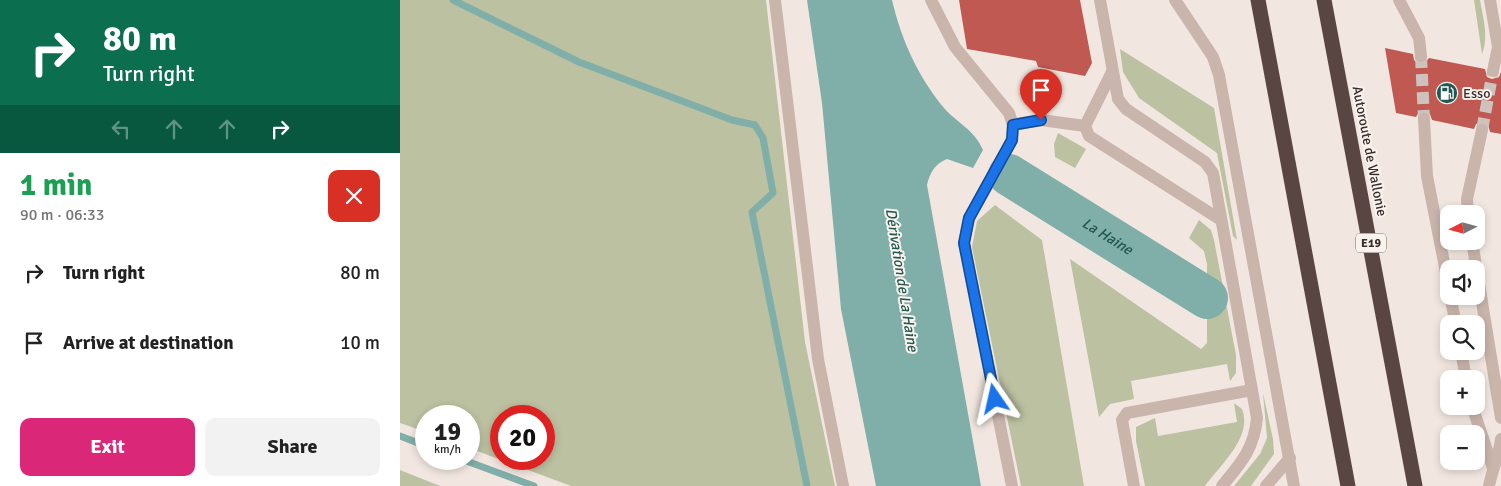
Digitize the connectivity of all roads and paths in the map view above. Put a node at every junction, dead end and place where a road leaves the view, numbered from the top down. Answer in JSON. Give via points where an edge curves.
{"nodes":[{"id":1,"x":775,"y":0,"type":"edge"},
{"id":2,"x":931,"y":0,"type":"edge"},
{"id":3,"x":1100,"y":0,"type":"edge"},
{"id":4,"x":1175,"y":0,"type":"edge"},
{"id":5,"x":1258,"y":0,"type":"edge"},
{"id":6,"x":1324,"y":0,"type":"edge"},
{"id":7,"x":1399,"y":0,"type":"edge"},
{"id":8,"x":1490,"y":0,"type":"edge"},
{"id":9,"x":1500,"y":51,"type":"edge"},
{"id":10,"x":1421,"y":56,"type":"tunnel mouth"},
{"id":11,"x":1493,"y":71,"type":"tunnel mouth"},
{"id":12,"x":1112,"y":72,"type":"junction"},
{"id":13,"x":1424,"y":119,"type":"tunnel mouth"},
{"id":14,"x":1013,"y":125,"type":"junction"},
{"id":15,"x":1086,"y":126,"type":"junction"},
{"id":16,"x":1482,"y":130,"type":"tunnel mouth"},
{"id":17,"x":1467,"y":205,"type":"edge"},
{"id":18,"x":1222,"y":220,"type":"junction"},
{"id":19,"x":1473,"y":250,"type":"edge"},
{"id":20,"x":1444,"y":260,"type":"edge"},
{"id":21,"x":1252,"y":390,"type":"junction"},
{"id":22,"x":1475,"y":415,"type":"edge"},
{"id":23,"x":1501,"y":418,"type":"edge"},
{"id":24,"x":1501,"y":440,"type":"edge"},
{"id":25,"x":1500,"y":454,"type":"edge"},
{"id":26,"x":1290,"y":458,"type":"junction"},
{"id":27,"x":1493,"y":468,"type":"junction"},
{"id":28,"x":843,"y":486,"type":"edge"},
{"id":29,"x":1012,"y":486,"type":"edge"},
{"id":30,"x":1134,"y":486,"type":"edge"},
{"id":31,"x":1222,"y":486,"type":"edge"},
{"id":32,"x":1266,"y":486,"type":"edge"},
{"id":33,"x":1294,"y":486,"type":"edge"},
{"id":34,"x":1348,"y":486,"type":"edge"},
{"id":35,"x":1415,"y":486,"type":"edge"},
{"id":36,"x":1489,"y":486,"type":"edge"}],
"edges":[{"from":1,"to":28,"type":"lane","via":[[818,359]]},
{"from":2,"to":14,"type":"lane","via":[[955,47],[1009,113]]},
{"from":3,"to":12,"type":"lane"},
{"from":4,"to":26,"type":"lane","via":[[1213,57],[1219,75]]},
{"from":5,"to":34,"type":"highway"},
{"from":6,"to":35,"type":"highway","name":"Autoroute de Wallonie","number":"E19"},
{"from":7,"to":10,"type":"lane","via":[[1419,38]]},
{"from":8,"to":9,"type":"lane"},
{"from":9,"to":11,"type":"lane"},
{"from":12,"to":15,"type":"lane"},
{"from":12,"to":18,"type":"lane","via":[[1118,98],[1126,109],[1205,162],[1212,173]]},
{"from":13,"to":20,"type":"lane","via":[[1427,176]]},
{"from":14,"to":15,"type":"lane","via":[[1041,120]]},
{"from":14,"to":29,"type":"lane","via":[[1012,140],[969,218],[964,243]]},
{"from":15,"to":18,"type":"lane","via":[[1089,136]]},
{"from":16,"to":17,"type":"lane"},
{"from":18,"to":21,"type":"lane"},
{"from":19,"to":23,"type":"lane"},
{"from":21,"to":30,"type":"lane","via":[[1127,413],[1122,420]]},
{"from":21,"to":31,"type":"lane","via":[[1255,437],[1248,453]]},
{"from":22,"to":27,"type":"lane"},
{"from":24,"to":25,"type":"lane"},
{"from":25,"to":27,"type":"lane"},
{"from":26,"to":32,"type":"lane"},
{"from":26,"to":33,"type":"lane"},
{"from":27,"to":36,"type":"lane"}]}
